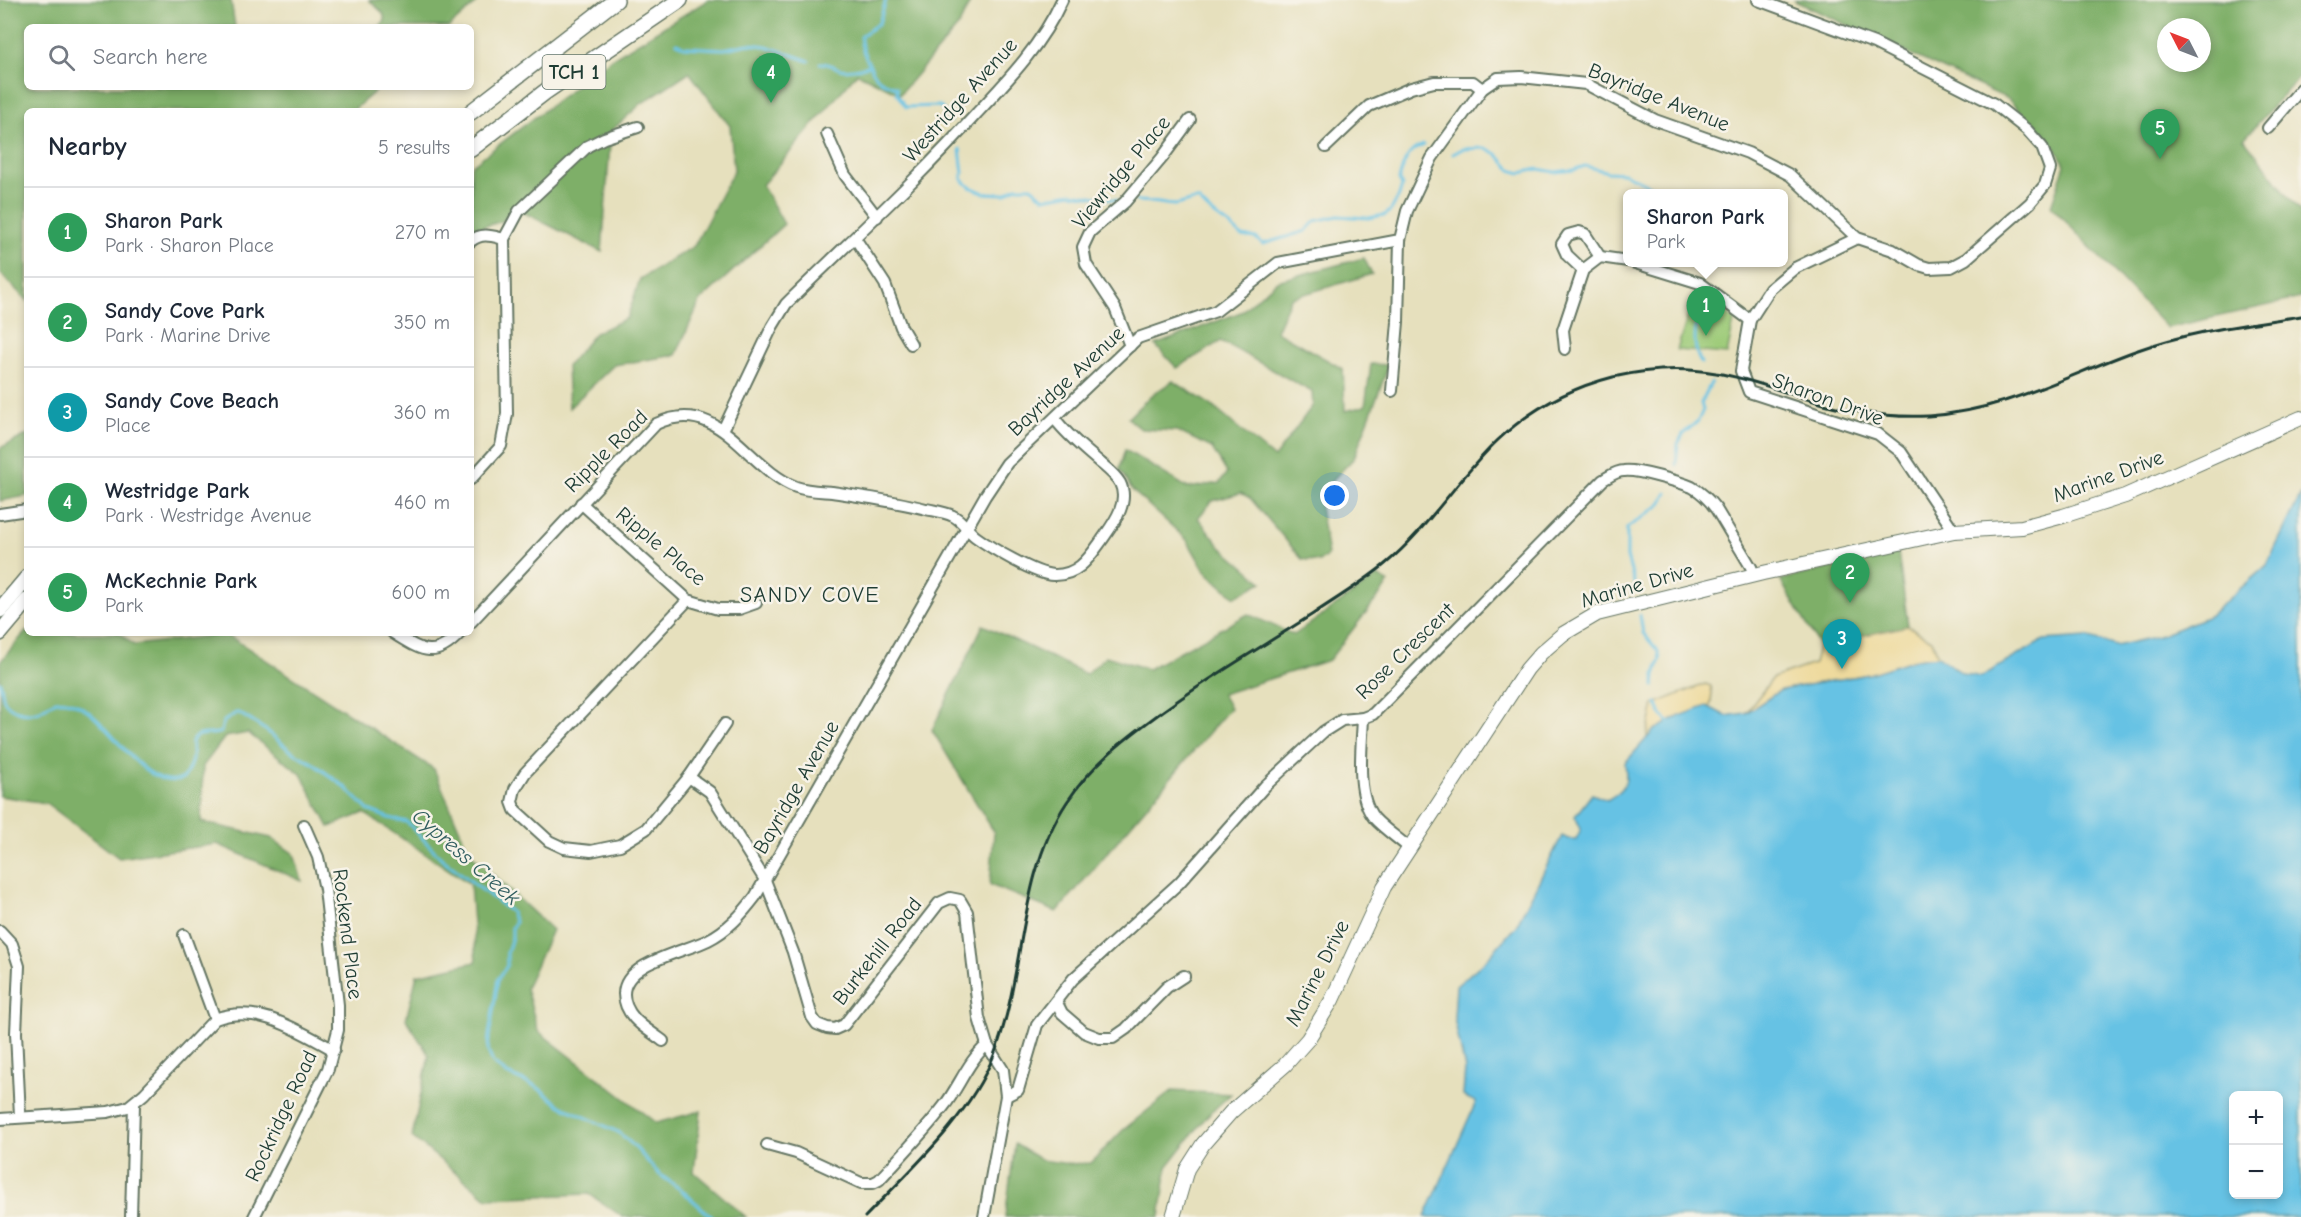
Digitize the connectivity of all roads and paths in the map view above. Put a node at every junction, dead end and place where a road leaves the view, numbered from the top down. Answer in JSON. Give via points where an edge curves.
{"nodes":[{"id":1,"x":616,"y":0,"type":"edge"},
{"id":2,"x":680,"y":0,"type":"edge"},
{"id":3,"x":1062,"y":0,"type":"edge"},
{"id":4,"x":1758,"y":0,"type":"edge"},
{"id":5,"x":1482,"y":89,"type":"junction"},
{"id":6,"x":2301,"y":89,"type":"edge"},
{"id":7,"x":474,"y":110,"type":"edge"},
{"id":8,"x":1190,"y":120,"type":"dead end"},
{"id":9,"x":638,"y":127,"type":"dead end"},
{"id":10,"x":2268,"y":128,"type":"dead end"},
{"id":11,"x":827,"y":134,"type":"dead end"},
{"id":12,"x":474,"y":147,"type":"edge"},
{"id":13,"x":1326,"y":147,"type":"dead end"},
{"id":14,"x":877,"y":217,"type":"junction"},
{"id":15,"x":855,"y":238,"type":"junction"},
{"id":16,"x":1857,"y":238,"type":"junction"},
{"id":17,"x":474,"y":239,"type":"edge"},
{"id":18,"x":504,"y":239,"type":"junction"},
{"id":19,"x":1400,"y":240,"type":"junction"},
{"id":20,"x":1600,"y":257,"type":"junction"},
{"id":21,"x":1623,"y":260,"type":"edge"},
{"id":22,"x":1648,"y":267,"type":"edge"},
{"id":23,"x":1583,"y":270,"type":"junction"},
{"id":24,"x":1750,"y":320,"type":"junction"},
{"id":25,"x":911,"y":344,"type":"dead end"},
{"id":26,"x":1130,"y":346,"type":"junction"},
{"id":27,"x":1565,"y":349,"type":"dead end"},
{"id":28,"x":1392,"y":391,"type":"dead end"},
{"id":29,"x":2301,"y":418,"type":"edge"},
{"id":30,"x":1055,"y":419,"type":"junction"},
{"id":31,"x":723,"y":430,"type":"junction"},
{"id":32,"x":474,"y":477,"type":"edge"},
{"id":33,"x":581,"y":503,"type":"junction"},
{"id":34,"x":24,"y":510,"type":"edge"},
{"id":35,"x":0,"y":514,"type":"edge"},
{"id":36,"x":966,"y":529,"type":"junction"},
{"id":37,"x":1954,"y":531,"type":"junction"},
{"id":38,"x":1760,"y":574,"type":"junction"},
{"id":39,"x":24,"y":582,"type":"edge"},
{"id":40,"x":688,"y":600,"type":"junction"},
{"id":41,"x":756,"y":603,"type":"dead end"},
{"id":42,"x":24,"y":605,"type":"edge"},
{"id":43,"x":0,"y":610,"type":"edge"},
{"id":44,"x":474,"y":618,"type":"edge"},
{"id":45,"x":0,"y":633,"type":"edge"},
{"id":46,"x":398,"y":636,"type":"edge"},
{"id":47,"x":457,"y":636,"type":"edge"},
{"id":48,"x":1363,"y":718,"type":"junction"},
{"id":49,"x":725,"y":724,"type":"dead end"},
{"id":50,"x":689,"y":777,"type":"junction"},
{"id":51,"x":304,"y":825,"type":"dead end"},
{"id":52,"x":1409,"y":848,"type":"junction"},
{"id":53,"x":765,"y":880,"type":"junction"},
{"id":54,"x":0,"y":931,"type":"edge"},
{"id":55,"x":184,"y":935,"type":"dead end"},
{"id":56,"x":1184,"y":976,"type":"dead end"},
{"id":57,"x":1057,"y":1003,"type":"junction"},
{"id":58,"x":215,"y":1019,"type":"junction"},
{"id":59,"x":663,"y":1041,"type":"dead end"},
{"id":60,"x":987,"y":1045,"type":"junction"},
{"id":61,"x":334,"y":1050,"type":"junction"},
{"id":62,"x":1006,"y":1096,"type":"junction"},
{"id":63,"x":134,"y":1104,"type":"junction"},
{"id":64,"x":20,"y":1116,"type":"junction"},
{"id":65,"x":0,"y":1119,"type":"edge"},
{"id":66,"x":767,"y":1145,"type":"dead end"},
{"id":67,"x":131,"y":1217,"type":"edge"},
{"id":68,"x":254,"y":1217,"type":"edge"},
{"id":69,"x":984,"y":1217,"type":"edge"},
{"id":70,"x":1173,"y":1217,"type":"edge"}],
"edges":[{"from":1,"to":7,"type":"highway","number":"TCH 1"},
{"from":2,"to":12,"type":"highway","number":"TCH 1","via":[[576,70]]},
{"from":3,"to":14,"type":"street","name":"Westridge Avenue","via":[[1024,62]]},
{"from":4,"to":16,"type":"street","name":"Bayridge Avenue","via":[[1874,43],[1994,104],[2027,130],[2047,157],[2049,175],[2038,195],[1959,264],[1929,268]]},
{"from":5,"to":13,"type":"street","via":[[1473,82],[1434,82],[1411,87],[1369,106]]},
{"from":5,"to":16,"type":"street","name":"Bayridge Avenue","via":[[1498,78],[1586,84],[1655,120],[1748,153],[1790,175]]},
{"from":5,"to":19,"type":"street","via":[[1432,158],[1407,211]]},
{"from":6,"to":10,"type":"street"},
{"from":8,"to":26,"type":"street","name":"Viewridge Place","via":[[1125,202],[1090,232],[1083,247],[1086,264],[1115,308]]},
{"from":9,"to":18,"type":"street","via":[[588,147],[519,211]]},
{"from":11,"to":14,"type":"street","via":[[845,175]]},
{"from":14,"to":15,"type":"street","name":"Westridge Avenue"},
{"from":15,"to":25,"type":"street","via":[[885,284],[900,327]]},
{"from":15,"to":31,"type":"street","name":"Westridge Avenue","via":[[786,304]]},
{"from":16,"to":24,"type":"street","name":"Sharon Drive","via":[[1795,268],[1770,289]]},
{"from":17,"to":18,"type":"street","via":[[489,235]]},
{"from":18,"to":32,"type":"street","via":[[507,414],[501,446]]},
{"from":19,"to":26,"type":"street","name":"Bayridge Avenue","via":[[1278,263],[1216,311],[1148,333]]},
{"from":19,"to":28,"type":"street"},
{"from":20,"to":21,"type":"street"},
{"from":20,"to":23,"type":"street"},
{"from":20,"to":23,"type":"street","via":[[1585,234],[1568,235],[1563,250]]},
{"from":22,"to":24,"type":"street","via":[[1701,283]]},
{"from":23,"to":27,"type":"street","via":[[1563,330]]},
{"from":24,"to":37,"type":"street","name":"Sharon Drive","via":[[1741,371],[1749,392],[1878,434],[1901,452]]},
{"from":26,"to":30,"type":"street","name":"Bayridge Avenue"},
{"from":29,"to":37,"type":"main road","name":"Marine Drive","via":[[2125,495],[2063,516],[2022,527]]},
{"from":30,"to":36,"type":"street","name":"Bayridge Avenue","via":[[1001,471]]},
{"from":30,"to":36,"type":"street","via":[[1116,476],[1123,492],[1118,515],[1091,556],[1072,572],[1047,574],[1008,556]]},
{"from":31,"to":33,"type":"street","name":"Ripple Road","via":[[684,416],[656,424]]},
{"from":31,"to":36,"type":"street","name":"Ripple Road","via":[[776,477],[797,487],[901,503],[955,516]]},
{"from":33,"to":40,"type":"street","name":"Ripple Place"},
{"from":33,"to":44,"type":"street","name":"Ripple Road"},
{"from":34,"to":35,"type":"street"},
{"from":36,"to":53,"type":"street","name":"Bayridge Avenue"},
{"from":37,"to":38,"type":"main road","name":"Marine Drive"},
{"from":38,"to":48,"type":"street","name":"Rose Crescent","via":[[1751,567],[1716,509],[1692,488],[1635,471],[1613,474],[1373,714]]},
{"from":38,"to":52,"type":"main road","name":"Marine Drive","via":[[1597,614],[1563,634],[1527,669]]},
{"from":39,"to":43,"type":"highway"},
{"from":40,"to":41,"type":"street","name":"Ripple Place","via":[[718,609],[739,609]]},
{"from":40,"to":50,"type":"street","via":[[525,773],[512,802],[515,810],[549,841],[564,848],[591,851],[620,845],[646,829]]},
{"from":42,"to":45,"type":"highway"},
{"from":46,"to":47,"type":"street","via":[[420,649],[435,652]]},
{"from":48,"to":52,"type":"street","via":[[1361,771],[1365,799],[1373,817]]},
{"from":48,"to":57,"type":"street","name":"Rose Crescent","via":[[1342,720],[1323,732],[1265,786],[1179,883],[1073,979]]},
{"from":49,"to":50,"type":"street"},
{"from":50,"to":53,"type":"street","name":"Burkehill Road","via":[[710,792]]},
{"from":51,"to":61,"type":"street","name":"Rockend Place","via":[[318,857],[325,889],[338,1005]]},
{"from":52,"to":70,"type":"main road","name":"Marine Drive","via":[[1384,887],[1332,1000],[1308,1039],[1203,1144],[1187,1169]]},
{"from":53,"to":59,"type":"street","name":"Bayridge Avenue","via":[[738,919],[718,934],[638,969],[627,980],[627,1009]]},
{"from":53,"to":60,"type":"street","name":"Burkehill Road","via":[[793,952],[807,1008],[817,1024],[835,1029],[844,1025],[939,903],[950,898],[960,900],[968,912],[976,1003]]},
{"from":54,"to":64,"type":"street","via":[[12,944],[19,966],[15,1034]]},
{"from":55,"to":58,"type":"street"},
{"from":56,"to":57,"type":"street","via":[[1113,1038],[1084,1032],[1062,1013]]},
{"from":57,"to":62,"type":"street","name":"Rose Crescent","via":[[1038,1025],[1018,1090]]},
{"from":58,"to":61,"type":"street","name":"Rockridge Road","via":[[234,1014],[261,1016]]},
{"from":58,"to":63,"type":"street"},
{"from":60,"to":62,"type":"street","name":"Burkehill Road","via":[[1003,1070]]},
{"from":60,"to":66,"type":"street","via":[[944,1106],[873,1184],[861,1183],[796,1153]]},
{"from":61,"to":68,"type":"street","name":"Rockridge Road"},
{"from":62,"to":69,"type":"street","name":"Burkehill Road"},
{"from":63,"to":64,"type":"street","via":[[108,1112]]},
{"from":63,"to":67,"type":"street"},
{"from":64,"to":65,"type":"street"}]}
